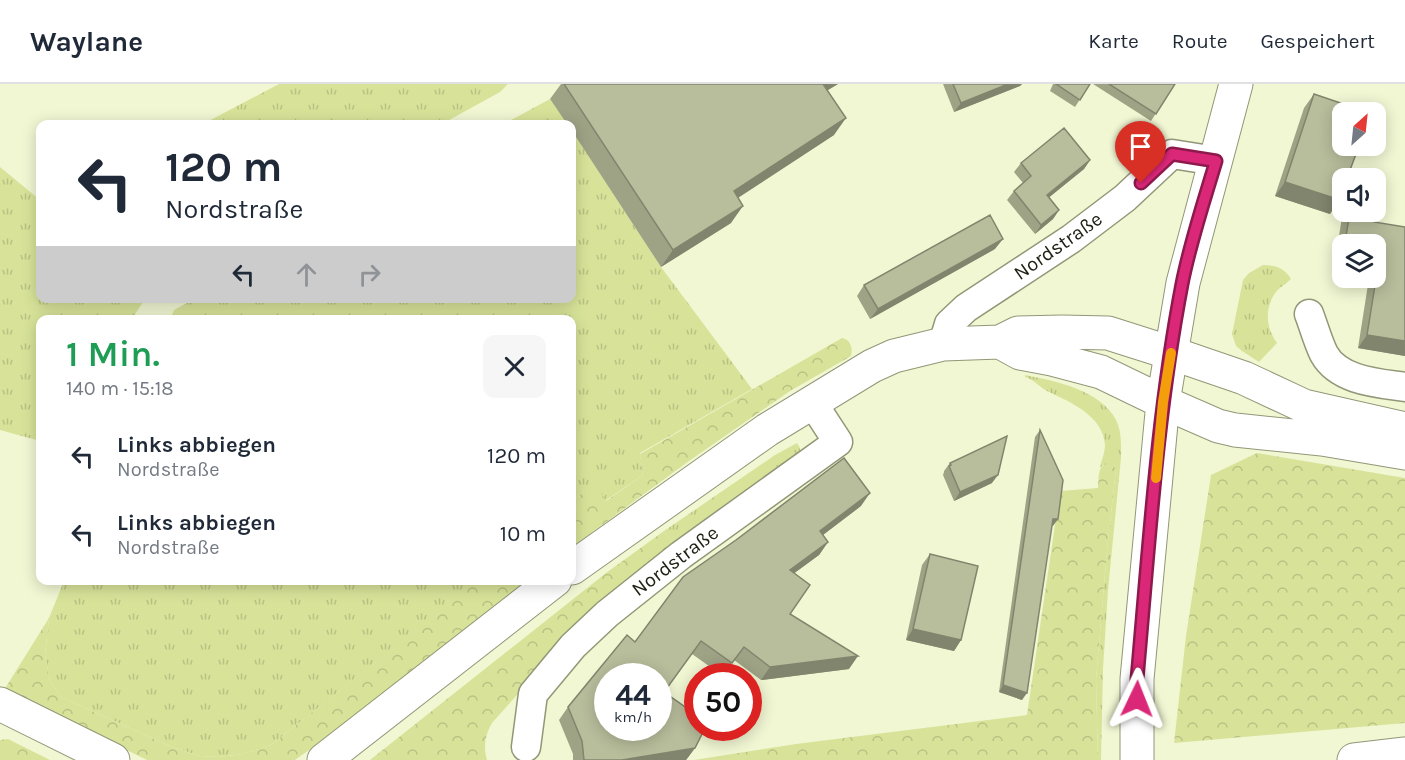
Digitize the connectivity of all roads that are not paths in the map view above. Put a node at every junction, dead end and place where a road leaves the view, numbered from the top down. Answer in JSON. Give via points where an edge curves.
{"nodes":[{"id":1,"x":1236,"y":84,"type":"edge"},
{"id":2,"x":1216,"y":161,"type":"junction"},
{"id":3,"x":1309,"y":314,"type":"dead end"},
{"id":4,"x":1000,"y":342,"type":"junction"},
{"id":5,"x":943,"y":344,"type":"junction"},
{"id":6,"x":1171,"y":353,"type":"junction"},
{"id":7,"x":1405,"y":387,"type":"edge"},
{"id":8,"x":812,"y":402,"type":"junction"},
{"id":9,"x":1163,"y":402,"type":"junction"},
{"id":10,"x":1405,"y":429,"type":"edge"},
{"id":11,"x":1405,"y":453,"type":"edge"},
{"id":12,"x":576,"y":565,"type":"edge"},
{"id":13,"x":549,"y":585,"type":"edge"},
{"id":14,"x":0,"y":704,"type":"edge"},
{"id":15,"x":526,"y":747,"type":"dead end"},
{"id":16,"x":1405,"y":754,"type":"edge"},
{"id":17,"x":113,"y":760,"type":"edge"},
{"id":18,"x":324,"y":760,"type":"edge"},
{"id":19,"x":1137,"y":760,"type":"edge"},
{"id":20,"x":1354,"y":760,"type":"edge"}],
"edges":[{"from":1,"to":2,"type":"main road"},
{"from":2,"to":5,"type":"street","name":"Nordstraße","via":[[1172,154],[1125,198],[966,308],[949,324]]},
{"from":2,"to":6,"type":"main road","via":[[1183,282]]},
{"from":3,"to":7,"type":"street","via":[[1325,356],[1335,366],[1365,381]]},
{"from":4,"to":5,"type":"main road"},
{"from":4,"to":6,"type":"main road","via":[[1018,333],[1108,333]]},
{"from":4,"to":9,"type":"main road","via":[[1020,353],[1101,372]]},
{"from":5,"to":8,"type":"main road","via":[[894,356]]},
{"from":6,"to":9,"type":"main road"},
{"from":6,"to":10,"type":"main road","via":[[1244,378],[1304,406]]},
{"from":8,"to":12,"type":"main road"},
{"from":8,"to":15,"type":"street","name":"Nordstraße","via":[[838,442],[681,555],[573,646],[533,694]]},
{"from":9,"to":11,"type":"main road","via":[[1235,430]]},
{"from":9,"to":19,"type":"main road","via":[[1137,679]]},
{"from":13,"to":18,"type":"main road"},
{"from":14,"to":17,"type":"main road"},
{"from":16,"to":20,"type":"main road"}]}
